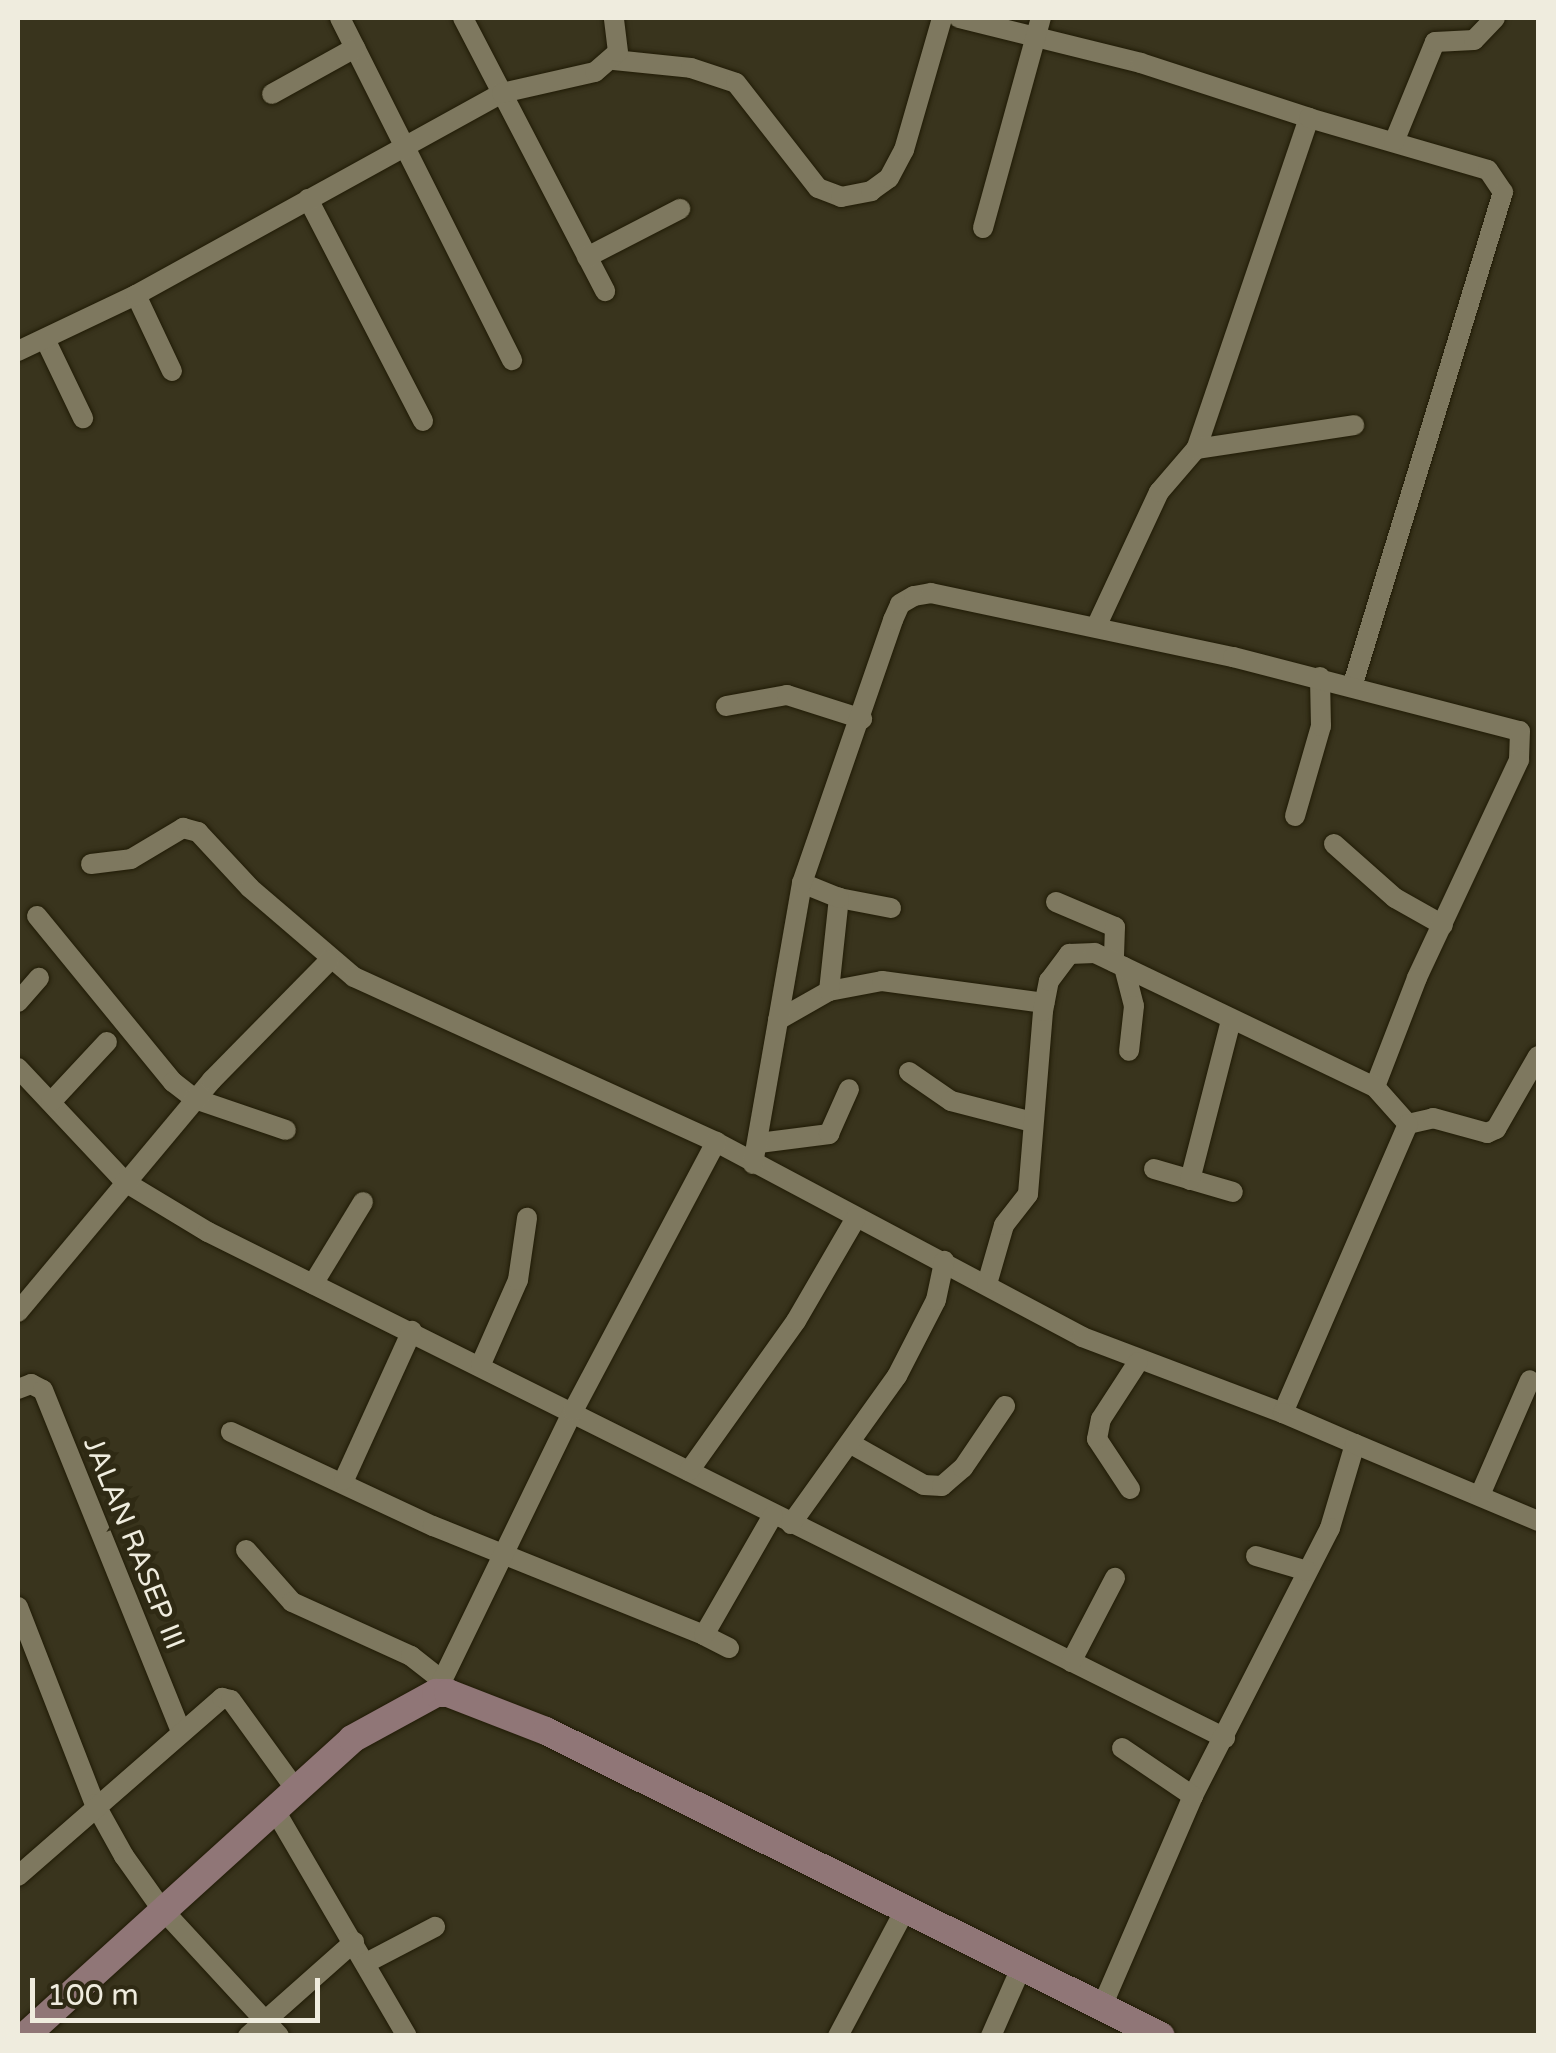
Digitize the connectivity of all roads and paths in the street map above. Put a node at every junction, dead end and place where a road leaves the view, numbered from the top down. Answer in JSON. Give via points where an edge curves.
{"nodes":[{"id":1,"x":340,"y":18,"type":"edge"},
{"id":2,"x":463,"y":18,"type":"edge"},
{"id":3,"x":614,"y":18,"type":"edge"},
{"id":4,"x":942,"y":18,"type":"edge"},
{"id":5,"x":959,"y":18,"type":"edge"},
{"id":6,"x":1495,"y":18,"type":"edge"},
{"id":7,"x":1038,"y":28,"type":"edge"},
{"id":8,"x":355,"y":48,"type":"junction"},
{"id":9,"x":614,"y":60,"type":"junction"},
{"id":10,"x":502,"y":93,"type":"junction"},
{"id":11,"x":272,"y":94,"type":"dead end"},
{"id":12,"x":1308,"y":118,"type":"junction"},
{"id":13,"x":1394,"y":142,"type":"junction"},
{"id":14,"x":401,"y":148,"type":"junction"},
{"id":15,"x":308,"y":199,"type":"junction"},
{"id":16,"x":680,"y":209,"type":"dead end"},
{"id":17,"x":983,"y":228,"type":"dead end"},
{"id":18,"x":588,"y":257,"type":"junction"},
{"id":19,"x":605,"y":291,"type":"dead end"},
{"id":20,"x":136,"y":295,"type":"junction"},
{"id":21,"x":45,"y":338,"type":"junction"},
{"id":22,"x":18,"y":351,"type":"edge"},
{"id":23,"x":512,"y":360,"type":"dead end"},
{"id":24,"x":172,"y":371,"type":"dead end"},
{"id":25,"x":83,"y":418,"type":"dead end"},
{"id":26,"x":423,"y":421,"type":"dead end"},
{"id":27,"x":1354,"y":425,"type":"dead end"},
{"id":28,"x":1196,"y":450,"type":"junction"},
{"id":29,"x":1096,"y":627,"type":"junction"},
{"id":30,"x":1320,"y":677,"type":"junction"},
{"id":31,"x":1352,"y":684,"type":"junction"},
{"id":32,"x":726,"y":706,"type":"dead end"},
{"id":33,"x":862,"y":719,"type":"junction"},
{"id":34,"x":1295,"y":816,"type":"dead end"},
{"id":35,"x":1334,"y":844,"type":"dead end"},
{"id":36,"x":92,"y":864,"type":"dead end"},
{"id":37,"x":802,"y":883,"type":"junction"},
{"id":38,"x":838,"y":898,"type":"junction"},
{"id":39,"x":1056,"y":902,"type":"dead end"},
{"id":40,"x":892,"y":908,"type":"dead end"},
{"id":41,"x":37,"y":916,"type":"dead end"},
{"id":42,"x":1443,"y":926,"type":"junction"},
{"id":43,"x":329,"y":961,"type":"junction"},
{"id":44,"x":1119,"y":965,"type":"junction"},
{"id":45,"x":39,"y":978,"type":"dead end"},
{"id":46,"x":829,"y":991,"type":"junction"},
{"id":47,"x":18,"y":1002,"type":"edge"},
{"id":48,"x":1045,"y":1003,"type":"junction"},
{"id":49,"x":778,"y":1020,"type":"junction"},
{"id":50,"x":1231,"y":1020,"type":"junction"},
{"id":51,"x":107,"y":1042,"type":"dead end"},
{"id":52,"x":1129,"y":1051,"type":"dead end"},
{"id":53,"x":1538,"y":1056,"type":"edge"},
{"id":54,"x":18,"y":1068,"type":"edge"},
{"id":55,"x":909,"y":1072,"type":"dead end"},
{"id":56,"x":1375,"y":1087,"type":"junction"},
{"id":57,"x":849,"y":1089,"type":"dead end"},
{"id":58,"x":195,"y":1099,"type":"junction"},
{"id":59,"x":51,"y":1102,"type":"junction"},
{"id":60,"x":1032,"y":1122,"type":"junction"},
{"id":61,"x":1408,"y":1124,"type":"junction"},
{"id":62,"x":286,"y":1130,"type":"dead end"},
{"id":63,"x":716,"y":1142,"type":"junction"},
{"id":64,"x":760,"y":1143,"type":"junction"},
{"id":65,"x":754,"y":1164,"type":"junction"},
{"id":66,"x":1154,"y":1169,"type":"dead end"},
{"id":67,"x":1190,"y":1180,"type":"junction"},
{"id":68,"x":125,"y":1182,"type":"junction"},
{"id":69,"x":1233,"y":1192,"type":"dead end"},
{"id":70,"x":362,"y":1202,"type":"dead end"},
{"id":71,"x":527,"y":1218,"type":"dead end"},
{"id":72,"x":856,"y":1218,"type":"junction"},
{"id":73,"x":944,"y":1261,"type":"junction"},
{"id":74,"x":313,"y":1284,"type":"junction"},
{"id":75,"x":987,"y":1284,"type":"junction"},
{"id":76,"x":18,"y":1312,"type":"edge"},
{"id":77,"x":412,"y":1331,"type":"junction"},
{"id":78,"x":1138,"y":1362,"type":"junction"},
{"id":79,"x":481,"y":1364,"type":"junction"},
{"id":80,"x":1530,"y":1380,"type":"dead end"},
{"id":81,"x":24,"y":1386,"type":"edge"},
{"id":82,"x":1006,"y":1406,"type":"dead end"},
{"id":83,"x":573,"y":1411,"type":"junction"},
{"id":84,"x":1284,"y":1413,"type":"junction"},
{"id":85,"x":231,"y":1432,"type":"dead end"},
{"id":86,"x":1356,"y":1444,"type":"junction"},
{"id":87,"x":853,"y":1445,"type":"junction"},
{"id":88,"x":689,"y":1471,"type":"junction"},
{"id":89,"x":344,"y":1480,"type":"junction"},
{"id":90,"x":1130,"y":1488,"type":"dead end"},
{"id":91,"x":1480,"y":1495,"type":"junction"},
{"id":92,"x":782,"y":1519,"type":"junction"},
{"id":93,"x":1538,"y":1521,"type":"edge"},
{"id":94,"x":246,"y":1550,"type":"dead end"},
{"id":95,"x":508,"y":1556,"type":"junction"},
{"id":96,"x":1256,"y":1556,"type":"dead end"},
{"id":97,"x":1307,"y":1571,"type":"junction"},
{"id":98,"x":1115,"y":1578,"type":"dead end"},
{"id":99,"x":18,"y":1611,"type":"edge"},
{"id":100,"x":704,"y":1635,"type":"junction"},
{"id":101,"x":728,"y":1648,"type":"dead end"},
{"id":102,"x":1071,"y":1662,"type":"junction"},
{"id":103,"x":439,"y":1686,"type":"junction"},
{"id":104,"x":180,"y":1728,"type":"junction"},
{"id":105,"x":1224,"y":1738,"type":"junction"},
{"id":106,"x":1122,"y":1748,"type":"dead end"},
{"id":107,"x":294,"y":1787,"type":"junction"},
{"id":108,"x":1193,"y":1796,"type":"junction"},
{"id":109,"x":95,"y":1804,"type":"junction"},
{"id":110,"x":273,"y":1807,"type":"junction"},
{"id":111,"x":18,"y":1876,"type":"edge"},
{"id":112,"x":162,"y":1908,"type":"junction"},
{"id":113,"x":904,"y":1912,"type":"junction"},
{"id":114,"x":435,"y":1928,"type":"dead end"},
{"id":115,"x":354,"y":1942,"type":"junction"},
{"id":116,"x":366,"y":1964,"type":"junction"},
{"id":117,"x":1021,"y":1968,"type":"junction"},
{"id":118,"x":1102,"y":2006,"type":"junction"},
{"id":119,"x":272,"y":2028,"type":"edge"},
{"id":120,"x":1148,"y":2033,"type":"edge"},
{"id":121,"x":25,"y":2036,"type":"edge"},
{"id":122,"x":248,"y":2036,"type":"edge"},
{"id":123,"x":407,"y":2036,"type":"edge"},
{"id":124,"x":838,"y":2036,"type":"edge"},
{"id":125,"x":992,"y":2036,"type":"edge"}],
"edges":[{"from":1,"to":8,"type":"street"},
{"from":2,"to":10,"type":"street"},
{"from":3,"to":9,"type":"street"},
{"from":4,"to":9,"type":"street","via":[[904,150],[888,178],[841,197],[818,188],[736,83],[691,68]]},
{"from":5,"to":7,"type":"street"},
{"from":6,"to":13,"type":"street","via":[[1474,40],[1436,42]]},
{"from":7,"to":12,"type":"street"},
{"from":7,"to":17,"type":"street"},
{"from":8,"to":11,"type":"street"},
{"from":8,"to":14,"type":"street"},
{"from":9,"to":10,"type":"street","via":[[595,72]]},
{"from":10,"to":14,"type":"street"},
{"from":10,"to":18,"type":"street"},
{"from":12,"to":13,"type":"street"},
{"from":12,"to":28,"type":"street"},
{"from":13,"to":31,"type":"street","via":[[1488,170],[1503,192]]},
{"from":14,"to":15,"type":"street"},
{"from":14,"to":23,"type":"street"},
{"from":15,"to":20,"type":"street"},
{"from":15,"to":26,"type":"street"},
{"from":16,"to":18,"type":"street"},
{"from":18,"to":19,"type":"street"},
{"from":20,"to":21,"type":"street"},
{"from":20,"to":24,"type":"street"},
{"from":21,"to":22,"type":"street"},
{"from":21,"to":25,"type":"street"},
{"from":27,"to":28,"type":"street"},
{"from":28,"to":29,"type":"street","via":[[1159,492]]},
{"from":29,"to":30,"type":"street"},
{"from":29,"to":33,"type":"street","via":[[930,593],[914,596],[900,604]]},
{"from":30,"to":31,"type":"street"},
{"from":30,"to":34,"type":"street","via":[[1321,726]]},
{"from":31,"to":42,"type":"street","via":[[1520,731],[1519,760]]},
{"from":32,"to":33,"type":"street","via":[[798,696]]},
{"from":33,"to":37,"type":"street"},
{"from":35,"to":42,"type":"street","via":[[1394,898]]},
{"from":36,"to":43,"type":"street","via":[[131,860],[190,828]]},
{"from":37,"to":38,"type":"street"},
{"from":37,"to":49,"type":"street"},
{"from":38,"to":40,"type":"street"},
{"from":38,"to":46,"type":"street"},
{"from":39,"to":44,"type":"street","via":[[1115,927]]},
{"from":41,"to":58,"type":"street","via":[[124,1028]]},
{"from":42,"to":56,"type":"street"},
{"from":43,"to":58,"type":"street"},
{"from":43,"to":63,"type":"street"},
{"from":44,"to":48,"type":"street","via":[[1095,953],[1069,954],[1050,981]]},
{"from":44,"to":50,"type":"street"},
{"from":44,"to":52,"type":"street","via":[[1134,1006]]},
{"from":45,"to":47,"type":"street"},
{"from":46,"to":48,"type":"street","via":[[882,981]]},
{"from":46,"to":49,"type":"street"},
{"from":48,"to":60,"type":"street"},
{"from":49,"to":64,"type":"street"},
{"from":50,"to":56,"type":"street"},
{"from":50,"to":67,"type":"street"},
{"from":51,"to":59,"type":"street"},
{"from":53,"to":61,"type":"street","via":[[1496,1130],[1433,1118]]},
{"from":54,"to":59,"type":"street"},
{"from":55,"to":60,"type":"street","via":[[952,1101]]},
{"from":56,"to":61,"type":"street"},
{"from":57,"to":64,"type":"street","via":[[829,1134]]},
{"from":58,"to":62,"type":"street"},
{"from":58,"to":68,"type":"street"},
{"from":59,"to":68,"type":"street"},
{"from":60,"to":75,"type":"street","via":[[1028,1194],[1004,1225]]},
{"from":61,"to":84,"type":"street"},
{"from":63,"to":65,"type":"street"},
{"from":63,"to":83,"type":"street"},
{"from":64,"to":65,"type":"street"},
{"from":65,"to":72,"type":"street"},
{"from":66,"to":67,"type":"street"},
{"from":67,"to":69,"type":"street"},
{"from":68,"to":74,"type":"street"},
{"from":68,"to":76,"type":"street"},
{"from":70,"to":74,"type":"street"},
{"from":71,"to":79,"type":"street","via":[[518,1280]]},
{"from":72,"to":73,"type":"street"},
{"from":72,"to":88,"type":"street","via":[[796,1321]]},
{"from":73,"to":75,"type":"street"},
{"from":73,"to":87,"type":"street","via":[[921,1332]]},
{"from":74,"to":77,"type":"street"},
{"from":75,"to":78,"type":"street"},
{"from":77,"to":79,"type":"street"},
{"from":77,"to":89,"type":"street"},
{"from":78,"to":84,"type":"street"},
{"from":78,"to":90,"type":"street","via":[[1101,1419],[1097,1439]]},
{"from":79,"to":83,"type":"street"},
{"from":80,"to":91,"type":"street"},
{"from":81,"to":104,"type":"street","name":"JALAN RASEP III","via":[[44,1390]]},
{"from":82,"to":87,"type":"street","via":[[942,1486],[924,1485]]},
{"from":83,"to":88,"type":"street"},
{"from":83,"to":95,"type":"street"},
{"from":84,"to":86,"type":"street"},
{"from":85,"to":89,"type":"street"},
{"from":86,"to":91,"type":"street"},
{"from":86,"to":97,"type":"street","via":[[1330,1528]]},
{"from":87,"to":92,"type":"street"},
{"from":88,"to":92,"type":"street"},
{"from":89,"to":95,"type":"street"},
{"from":91,"to":93,"type":"street"},
{"from":92,"to":100,"type":"street"},
{"from":92,"to":102,"type":"street"},
{"from":94,"to":103,"type":"street","via":[[292,1602],[410,1656]]},
{"from":95,"to":100,"type":"street"},
{"from":95,"to":103,"type":"street"},
{"from":96,"to":97,"type":"street"},
{"from":97,"to":105,"type":"street"},
{"from":98,"to":102,"type":"street"},
{"from":99,"to":109,"type":"street"},
{"from":100,"to":101,"type":"street"},
{"from":102,"to":105,"type":"street"},
{"from":103,"to":107,"type":"street","via":[[352,1740]]},
{"from":103,"to":113,"type":"street","via":[[546,1731]]},
{"from":104,"to":107,"type":"street","via":[[216,1701],[230,1700]]},
{"from":104,"to":109,"type":"street"},
{"from":105,"to":108,"type":"street"},
{"from":106,"to":108,"type":"street"},
{"from":107,"to":110,"type":"street"},
{"from":108,"to":118,"type":"street"},
{"from":109,"to":111,"type":"street"},
{"from":109,"to":112,"type":"street"},
{"from":110,"to":112,"type":"street"},
{"from":110,"to":115,"type":"street"},
{"from":112,"to":119,"type":"street"},
{"from":112,"to":121,"type":"street"},
{"from":113,"to":117,"type":"street"},
{"from":113,"to":124,"type":"street"},
{"from":114,"to":116,"type":"street"},
{"from":115,"to":116,"type":"street"},
{"from":115,"to":119,"type":"street"},
{"from":116,"to":123,"type":"street"},
{"from":117,"to":118,"type":"street"},
{"from":117,"to":125,"type":"street"},
{"from":118,"to":120,"type":"street"},
{"from":119,"to":122,"type":"street"}]}
